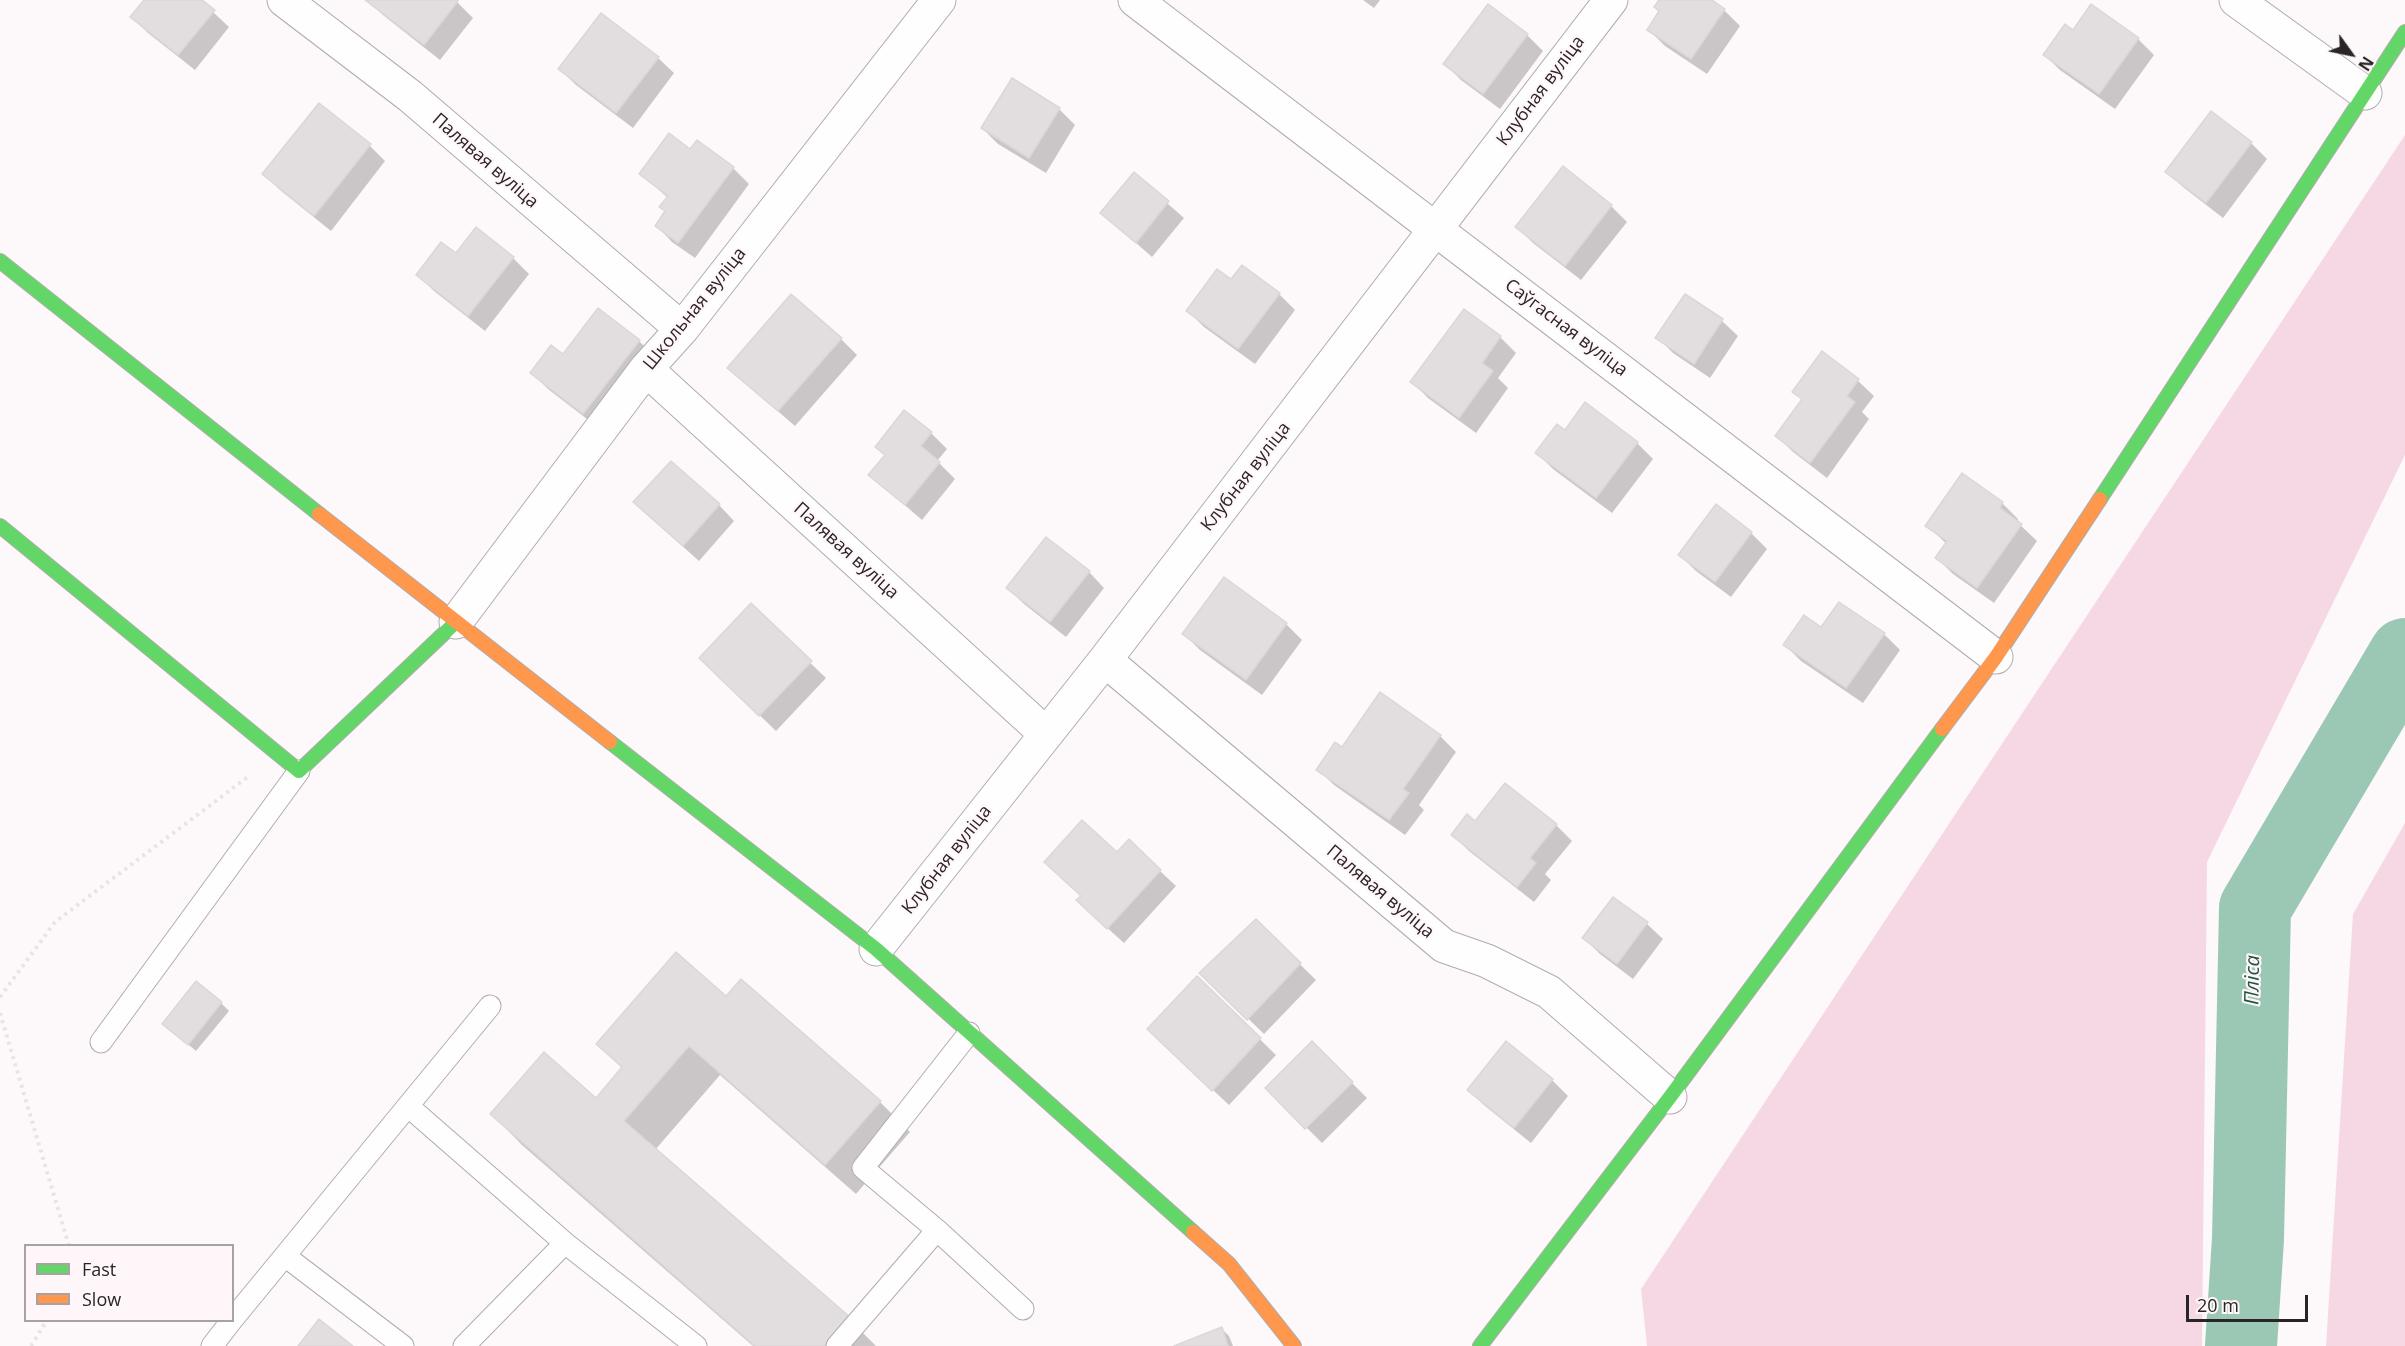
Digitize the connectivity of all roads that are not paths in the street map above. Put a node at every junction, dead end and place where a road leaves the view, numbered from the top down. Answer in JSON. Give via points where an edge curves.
{"nodes":[{"id":1,"x":284,"y":0,"type":"edge"},
{"id":2,"x":939,"y":0,"type":"edge"},
{"id":3,"x":1135,"y":0,"type":"edge"},
{"id":4,"x":1611,"y":0,"type":"edge"},
{"id":5,"x":2236,"y":0,"type":"edge"},
{"id":6,"x":2405,"y":32,"type":"edge"},
{"id":7,"x":2365,"y":93,"type":"junction"},
{"id":8,"x":1436,"y":228,"type":"junction"},
{"id":9,"x":0,"y":261,"type":"edge"},
{"id":10,"x":682,"y":329,"type":"junction"},
{"id":11,"x":646,"y":369,"type":"junction"},
{"id":12,"x":0,"y":526,"type":"edge"},
{"id":13,"x":456,"y":622,"type":"junction"},
{"id":14,"x":1996,"y":657,"type":"junction"},
{"id":15,"x":1105,"y":660,"type":"junction"},
{"id":16,"x":1046,"y":734,"type":"junction"},
{"id":17,"x":299,"y":771,"type":"junction"},
{"id":18,"x":876,"y":949,"type":"junction"},
{"id":19,"x":490,"y":1006,"type":"dead end"},
{"id":20,"x":969,"y":1033,"type":"junction"},
{"id":21,"x":101,"y":1042,"type":"dead end"},
{"id":22,"x":1670,"y":1098,"type":"junction"},
{"id":23,"x":408,"y":1106,"type":"junction"},
{"id":24,"x":937,"y":1230,"type":"junction"},
{"id":25,"x":565,"y":1243,"type":"junction"},
{"id":26,"x":285,"y":1256,"type":"junction"},
{"id":27,"x":1023,"y":1309,"type":"dead end"},
{"id":28,"x":234,"y":1318,"type":"edge"},
{"id":29,"x":230,"y":1322,"type":"edge"},
{"id":30,"x":212,"y":1346,"type":"edge"},
{"id":31,"x":403,"y":1346,"type":"edge"},
{"id":32,"x":464,"y":1346,"type":"edge"},
{"id":33,"x":696,"y":1346,"type":"edge"},
{"id":34,"x":837,"y":1346,"type":"edge"},
{"id":35,"x":1294,"y":1346,"type":"edge"},
{"id":36,"x":1480,"y":1346,"type":"edge"}],
"edges":[{"from":1,"to":10,"type":"street","name":"Палявая вуліца","via":[[410,96]]},
{"from":2,"to":10,"type":"street","name":"Школьная вуліца"},
{"from":3,"to":8,"type":"street","name":"Саўгасная вуліца"},
{"from":4,"to":8,"type":"street","name":"Клубная вуліца"},
{"from":5,"to":7,"type":"street"},
{"from":6,"to":7,"type":"street"},
{"from":7,"to":14,"type":"street"},
{"from":8,"to":14,"type":"street","name":"Саўгасная вуліца"},
{"from":8,"to":15,"type":"street","name":"Клубная вуліца"},
{"from":9,"to":13,"type":"street"},
{"from":10,"to":11,"type":"street","name":"Школьная вуліца"},
{"from":11,"to":13,"type":"street","name":"Школьная вуліца"},
{"from":11,"to":16,"type":"street","name":"Палявая вуліца"},
{"from":12,"to":17,"type":"street"},
{"from":13,"to":17,"type":"street"},
{"from":13,"to":18,"type":"street"},
{"from":14,"to":22,"type":"street"},
{"from":15,"to":16,"type":"street","name":"Клубная вуліца"},
{"from":15,"to":22,"type":"street","name":"Палявая вуліца","via":[[1444,946],[1487,961],[1549,992]]},
{"from":16,"to":18,"type":"street","name":"Клубная вуліца"},
{"from":17,"to":21,"type":"lane"},
{"from":18,"to":20,"type":"street"},
{"from":19,"to":23,"type":"lane"},
{"from":20,"to":24,"type":"lane","via":[[863,1168]]},
{"from":20,"to":35,"type":"street","via":[[1229,1264]]},
{"from":22,"to":36,"type":"street"},
{"from":23,"to":25,"type":"lane"},
{"from":23,"to":26,"type":"lane"},
{"from":24,"to":27,"type":"lane"},
{"from":24,"to":34,"type":"lane"},
{"from":25,"to":32,"type":"lane"},
{"from":25,"to":33,"type":"lane"},
{"from":26,"to":28,"type":"lane"},
{"from":26,"to":31,"type":"lane"},
{"from":29,"to":30,"type":"lane"}]}
